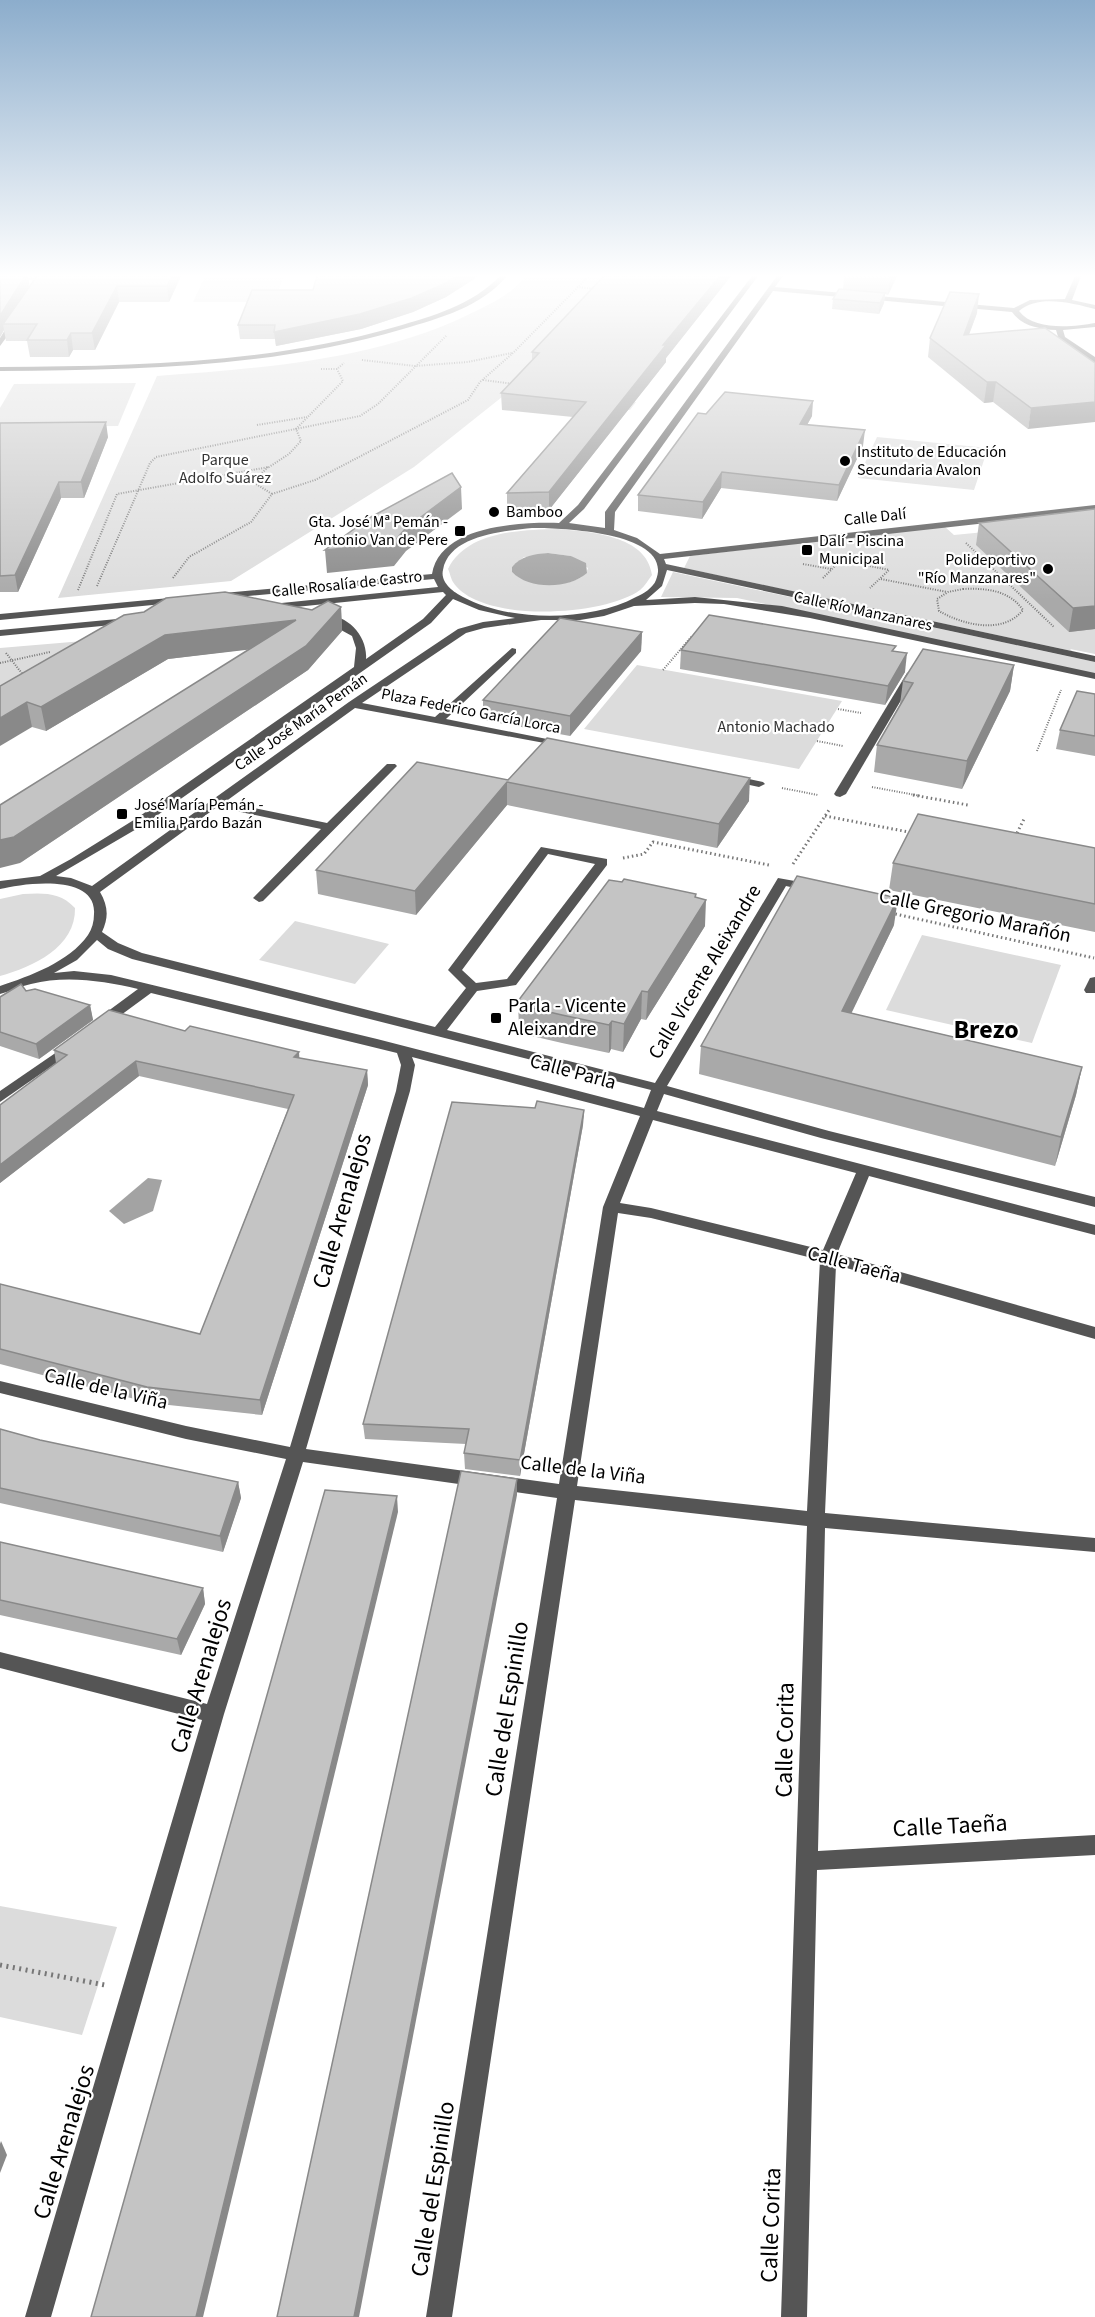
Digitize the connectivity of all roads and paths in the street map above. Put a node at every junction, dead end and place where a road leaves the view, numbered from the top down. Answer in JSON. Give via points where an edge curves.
{"nodes":[{"id":1,"x":340,"y":384,"type":"edge"},
{"id":2,"x":397,"y":384,"type":"edge"},
{"id":3,"x":479,"y":384,"type":"edge"},
{"id":4,"x":674,"y":384,"type":"edge"},
{"id":5,"x":702,"y":384,"type":"edge"},
{"id":6,"x":307,"y":417,"type":"junction"},
{"id":7,"x":258,"y":425,"type":"dead end"},
{"id":8,"x":296,"y":429,"type":"junction"},
{"id":9,"x":269,"y":467,"type":"junction"},
{"id":10,"x":138,"y":491,"type":"junction"},
{"id":11,"x":272,"y":494,"type":"junction"},
{"id":12,"x":1095,"y":508,"type":"edge"},
{"id":13,"x":946,"y":524,"type":"junction"},
{"id":14,"x":562,"y":525,"type":"junction"},
{"id":15,"x":609,"y":531,"type":"junction"},
{"id":16,"x":660,"y":562,"type":"junction"},
{"id":17,"x":437,"y":576,"type":"junction"},
{"id":18,"x":880,"y":579,"type":"junction"},
{"id":19,"x":845,"y":585,"type":"junction"},
{"id":20,"x":449,"y":592,"type":"junction"},
{"id":21,"x":948,"y":592,"type":"junction"},
{"id":22,"x":207,"y":597,"type":"edge"},
{"id":23,"x":196,"y":598,"type":"edge"},
{"id":24,"x":1027,"y":601,"type":"junction"},
{"id":25,"x":722,"y":602,"type":"junction"},
{"id":26,"x":1018,"y":602,"type":"junction"},
{"id":27,"x":150,"y":603,"type":"junction"},
{"id":28,"x":828,"y":603,"type":"junction"},
{"id":29,"x":622,"y":607,"type":"junction"},
{"id":30,"x":87,"y":610,"type":"junction"},
{"id":31,"x":69,"y":611,"type":"junction"},
{"id":32,"x":0,"y":617,"type":"edge"},
{"id":33,"x":545,"y":618,"type":"junction"},
{"id":34,"x":144,"y":620,"type":"edge"},
{"id":35,"x":0,"y":633,"type":"edge"},
{"id":36,"x":926,"y":650,"type":"junction"},
{"id":37,"x":512,"y":651,"type":"dead end"},
{"id":38,"x":1090,"y":658,"type":"edge"},
{"id":39,"x":11,"y":661,"type":"dead end"},
{"id":40,"x":359,"y":669,"type":"junction"},
{"id":41,"x":663,"y":670,"type":"dead end"},
{"id":42,"x":1070,"y":670,"type":"junction"},
{"id":43,"x":1095,"y":676,"type":"edge"},
{"id":44,"x":20,"y":681,"type":"edge"},
{"id":45,"x":353,"y":704,"type":"junction"},
{"id":46,"x":437,"y":721,"type":"junction"},
{"id":47,"x":575,"y":748,"type":"edge"},
{"id":48,"x":1037,"y":751,"type":"dead end"},
{"id":49,"x":391,"y":766,"type":"dead end"},
{"id":50,"x":713,"y":775,"type":"edge"},
{"id":51,"x":847,"y":782,"type":"junction"},
{"id":52,"x":759,"y":784,"type":"joint"},
{"id":53,"x":838,"y":797,"type":"junction"},
{"id":54,"x":214,"y":803,"type":"junction"},
{"id":55,"x":968,"y":805,"type":"dead end"},
{"id":56,"x":825,"y":816,"type":"junction"},
{"id":57,"x":1025,"y":816,"type":"dead end"},
{"id":58,"x":330,"y":827,"type":"junction"},
{"id":59,"x":920,"y":834,"type":"edge"},
{"id":60,"x":1012,"y":843,"type":"edge"},
{"id":61,"x":603,"y":862,"type":"junction"},
{"id":62,"x":790,"y":869,"type":"junction"},
{"id":63,"x":45,"y":877,"type":"junction"},
{"id":64,"x":782,"y":882,"type":"junction"},
{"id":65,"x":0,"y":885,"type":"edge"},
{"id":66,"x":828,"y":891,"type":"edge"},
{"id":67,"x":92,"y":892,"type":"junction"},
{"id":68,"x":259,"y":898,"type":"dead end"},
{"id":69,"x":886,"y":912,"type":"edge"},
{"id":70,"x":95,"y":933,"type":"junction"},
{"id":71,"x":1095,"y":958,"type":"edge"},
{"id":72,"x":36,"y":979,"type":"junction"},
{"id":73,"x":149,"y":988,"type":"junction"},
{"id":74,"x":473,"y":988,"type":"junction"},
{"id":75,"x":0,"y":990,"type":"edge"},
{"id":76,"x":438,"y":1033,"type":"junction"},
{"id":77,"x":403,"y":1050,"type":"junction"},
{"id":78,"x":659,"y":1088,"type":"junction"},
{"id":79,"x":0,"y":1098,"type":"edge"},
{"id":80,"x":648,"y":1114,"type":"junction"},
{"id":81,"x":864,"y":1171,"type":"junction"},
{"id":82,"x":1095,"y":1202,"type":"edge"},
{"id":83,"x":611,"y":1207,"type":"junction"},
{"id":84,"x":1095,"y":1230,"type":"edge"},
{"id":85,"x":828,"y":1257,"type":"junction"},
{"id":86,"x":1095,"y":1333,"type":"edge"},
{"id":87,"x":0,"y":1387,"type":"edge"},
{"id":88,"x":296,"y":1455,"type":"junction"},
{"id":89,"x":567,"y":1491,"type":"junction"},
{"id":90,"x":816,"y":1520,"type":"junction"},
{"id":91,"x":1095,"y":1545,"type":"edge"},
{"id":92,"x":0,"y":1660,"type":"edge"},
{"id":93,"x":214,"y":1714,"type":"junction"},
{"id":94,"x":1095,"y":1845,"type":"edge"},
{"id":95,"x":808,"y":1861,"type":"junction"},
{"id":96,"x":0,"y":1965,"type":"edge"},
{"id":97,"x":136,"y":1989,"type":"junction"},
{"id":98,"x":38,"y":2317,"type":"edge"},
{"id":99,"x":439,"y":2317,"type":"edge"},
{"id":100,"x":794,"y":2317,"type":"edge"}],
"edges":[{"from":1,"to":6,"type":"path"},
{"from":2,"to":8,"type":"path","via":[[360,416]]},
{"from":3,"to":11,"type":"path","via":[[468,400],[315,480]]},
{"from":4,"to":14,"type":"street","via":[[581,507]]},
{"from":5,"to":15,"type":"street","via":[[610,512]]},
{"from":6,"to":7,"type":"path"},
{"from":6,"to":8,"type":"path"},
{"from":8,"to":9,"type":"path","via":[[301,441]]},
{"from":8,"to":10,"type":"path","via":[[156,457]]},
{"from":9,"to":10,"type":"path"},
{"from":9,"to":11,"type":"path","via":[[253,483]]},
{"from":10,"to":30,"type":"path"},
{"from":10,"to":31,"type":"path","via":[[117,494]]},
{"from":11,"to":27,"type":"path","via":[[251,522],[189,557]]},
{"from":12,"to":13,"type":"street","name":"Calle Dalí"},
{"from":13,"to":16,"type":"street","name":"Calle Dalí"},
{"from":13,"to":24,"type":"path"},
{"from":14,"to":15,"type":"street"},
{"from":14,"to":17,"type":"street","via":[[510,527],[472,537],[446,552],[438,563]]},
{"from":15,"to":16,"type":"street","via":[[633,539]]},
{"from":16,"to":28,"type":"street","name":"Calle Río Manzanares"},
{"from":16,"to":29,"type":"street","via":[[662,578],[654,589]]},
{"from":17,"to":20,"type":"street"},
{"from":17,"to":22,"type":"street","name":"Calle Rosalía de Castro"},
{"from":18,"to":19,"type":"path","via":[[869,590]]},
{"from":18,"to":19,"type":"path","via":[[889,570],[841,560],[821,580]]},
{"from":18,"to":21,"type":"path"},
{"from":19,"to":28,"type":"path"},
{"from":20,"to":33,"type":"street","via":[[484,609]]},
{"from":20,"to":40,"type":"street","name":"Calle José María Pemán","via":[[427,621]]},
{"from":20,"to":40,"type":"street","name":"Calle Rosalía de Castro","via":[[261,607],[314,614],[347,626],[360,639],[363,650]]},
{"from":21,"to":26,"type":"path","via":[[989,590]]},
{"from":21,"to":26,"type":"path","via":[[937,599],[939,611],[972,624],[1012,620],[1023,610]]},
{"from":23,"to":27,"type":"street"},
{"from":24,"to":26,"type":"path"},
{"from":24,"to":38,"type":"path"},
{"from":25,"to":29,"type":"street","name":"Calle Río Manzanares","via":[[661,600]]},
{"from":25,"to":36,"type":"street","name":"Calle Río Manzanares","via":[[783,609]]},
{"from":25,"to":41,"type":"path"},
{"from":27,"to":30,"type":"street"},
{"from":28,"to":38,"type":"street","name":"Calle Río Manzanares"},
{"from":29,"to":33,"type":"street","via":[[595,614]]},
{"from":30,"to":31,"type":"street"},
{"from":31,"to":32,"type":"street"},
{"from":33,"to":45,"type":"street","name":"Calle José María Pemán","via":[[462,631]]},
{"from":34,"to":35,"type":"street"},
{"from":36,"to":42,"type":"street","name":"Calle Río Manzanares"},
{"from":36,"to":51,"type":"street"},
{"from":37,"to":46,"type":"street"},
{"from":39,"to":44,"type":"path","via":[[26,679]]},
{"from":40,"to":63,"type":"street","name":"Calle José María Pemán","via":[[141,821]]},
{"from":42,"to":43,"type":"street","name":"Calle Río Manzanares"},
{"from":42,"to":48,"type":"path"},
{"from":45,"to":46,"type":"street","name":"Plaza Federico García Lorca"},
{"from":45,"to":54,"type":"street","name":"Calle José María Pemán"},
{"from":46,"to":47,"type":"street","name":"Plaza Federico García Lorca"},
{"from":49,"to":58,"type":"street"},
{"from":50,"to":52,"type":"street"},
{"from":51,"to":53,"type":"street"},
{"from":51,"to":55,"type":"path"},
{"from":52,"to":53,"type":"path"},
{"from":53,"to":56,"type":"path"},
{"from":54,"to":58,"type":"street"},
{"from":54,"to":67,"type":"street","name":"Calle José María Pemán"},
{"from":56,"to":59,"type":"path"},
{"from":56,"to":62,"type":"path"},
{"from":57,"to":60,"type":"path"},
{"from":58,"to":68,"type":"street"},
{"from":61,"to":62,"type":"path","via":[[644,854],[653,842]]},
{"from":61,"to":74,"type":"street","via":[[512,982]]},
{"from":61,"to":74,"type":"street","via":[[545,850],[455,970]]},
{"from":62,"to":64,"type":"path"},
{"from":63,"to":65,"type":"street"},
{"from":63,"to":67,"type":"street","via":[[77,884]]},
{"from":64,"to":66,"type":"street","name":"Calle Vicente Aleixandre"},
{"from":64,"to":78,"type":"street","name":"Calle Vicente Aleixandre"},
{"from":67,"to":70,"type":"street","via":[[101,905]]},
{"from":69,"to":71,"type":"path","name":"Calle Gregorio Marañón"},
{"from":70,"to":72,"type":"street","via":[[82,948]]},
{"from":70,"to":76,"type":"street","name":"Calle Parla","via":[[137,956]]},
{"from":72,"to":73,"type":"street","name":"Calle Parla","via":[[74,975]]},
{"from":72,"to":75,"type":"street"},
{"from":73,"to":77,"type":"street","name":"Calle Parla"},
{"from":73,"to":79,"type":"street"},
{"from":74,"to":76,"type":"street"},
{"from":76,"to":78,"type":"street","name":"Calle Parla"},
{"from":77,"to":80,"type":"street","name":"Calle Parla"},
{"from":77,"to":88,"type":"street","name":"Calle Arenalejos","via":[[408,1065],[404,1091]]},
{"from":78,"to":80,"type":"street","name":"Calle Vicente Aleixandre"},
{"from":78,"to":82,"type":"street","name":"Calle Parla","via":[[826,1135]]},
{"from":80,"to":81,"type":"street","name":"Calle Parla"},
{"from":80,"to":83,"type":"street","name":"Calle del Espinillo"},
{"from":81,"to":84,"type":"street","name":"Calle Parla"},
{"from":81,"to":85,"type":"street","name":"Calle Corita"},
{"from":83,"to":85,"type":"street","name":"Calle Taeña"},
{"from":83,"to":89,"type":"street","name":"Calle del Espinillo"},
{"from":85,"to":86,"type":"street","name":"Calle Taeña"},
{"from":85,"to":90,"type":"street","name":"Calle Corita"},
{"from":87,"to":88,"type":"street","name":"Calle de la Viña"},
{"from":88,"to":89,"type":"street","name":"Calle de la Viña"},
{"from":88,"to":93,"type":"street","name":"Calle Arenalejos"},
{"from":89,"to":90,"type":"street","name":"Calle de la Viña"},
{"from":89,"to":99,"type":"street","name":"Calle del Espinillo"},
{"from":90,"to":91,"type":"street","name":"Calle de la Viña"},
{"from":90,"to":95,"type":"street","name":"Calle Corita"},
{"from":92,"to":93,"type":"street"},
{"from":93,"to":97,"type":"street","name":"Calle Arenalejos"},
{"from":94,"to":95,"type":"street","name":"Calle Taeña"},
{"from":95,"to":100,"type":"street","name":"Calle Corita"},
{"from":96,"to":97,"type":"path"},
{"from":97,"to":98,"type":"street","name":"Calle Arenalejos"}]}
